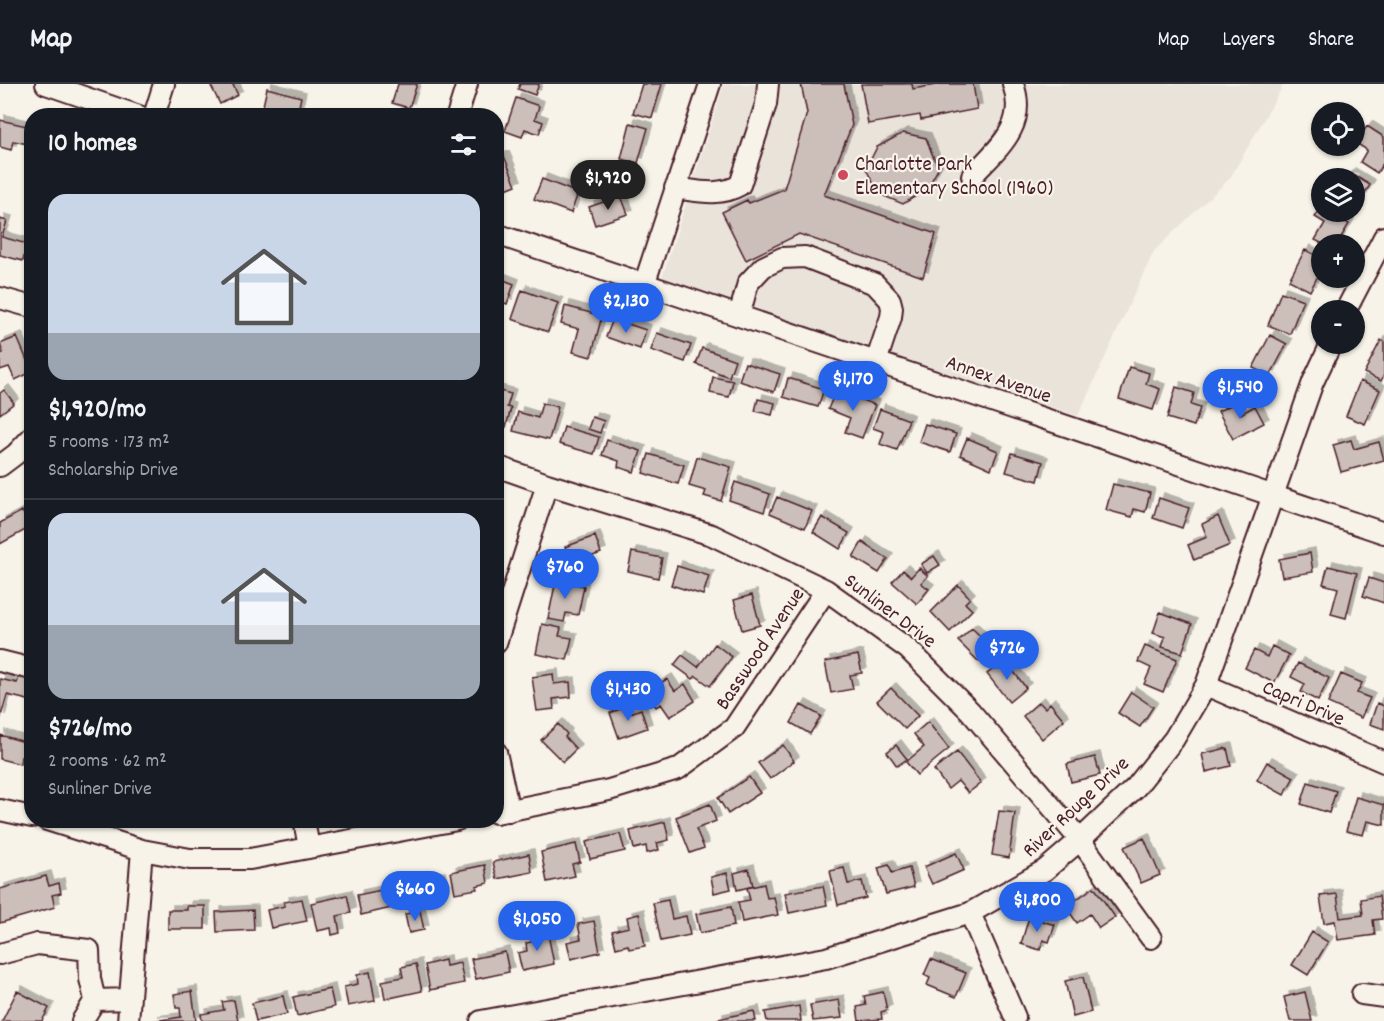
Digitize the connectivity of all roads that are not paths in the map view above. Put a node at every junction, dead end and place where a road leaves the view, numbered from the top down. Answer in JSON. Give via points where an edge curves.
{"nodes":[{"id":1,"x":46,"y":84,"type":"edge"},
{"id":2,"x":164,"y":84,"type":"edge"},
{"id":3,"x":467,"y":84,"type":"edge"},
{"id":4,"x":710,"y":84,"type":"edge"},
{"id":5,"x":768,"y":84,"type":"edge"},
{"id":6,"x":1012,"y":84,"type":"edge"},
{"id":7,"x":116,"y":108,"type":"edge"},
{"id":8,"x":156,"y":108,"type":"edge"},
{"id":9,"x":460,"y":108,"type":"edge"},
{"id":10,"x":972,"y":176,"type":"dead end"},
{"id":11,"x":675,"y":188,"type":"junction"},
{"id":12,"x":504,"y":237,"type":"edge"},
{"id":13,"x":1384,"y":237,"type":"edge"},
{"id":14,"x":644,"y":285,"type":"junction"},
{"id":15,"x":0,"y":297,"type":"edge"},
{"id":16,"x":1351,"y":300,"type":"edge"},
{"id":17,"x":24,"y":304,"type":"edge"},
{"id":18,"x":739,"y":316,"type":"junction"},
{"id":19,"x":1326,"y":354,"type":"edge"},
{"id":20,"x":876,"y":362,"type":"junction"},
{"id":21,"x":24,"y":446,"type":"edge"},
{"id":22,"x":0,"y":466,"type":"edge"},
{"id":23,"x":504,"y":469,"type":"edge"},
{"id":24,"x":547,"y":484,"type":"junction"},
{"id":25,"x":1273,"y":495,"type":"junction"},
{"id":26,"x":1384,"y":532,"type":"edge"},
{"id":27,"x":826,"y":590,"type":"junction"},
{"id":28,"x":504,"y":619,"type":"edge"},
{"id":29,"x":0,"y":661,"type":"edge"},
{"id":30,"x":24,"y":667,"type":"edge"},
{"id":31,"x":1206,"y":685,"type":"junction"},
{"id":32,"x":1384,"y":762,"type":"edge"},
{"id":33,"x":0,"y":810,"type":"edge"},
{"id":34,"x":504,"y":812,"type":"edge"},
{"id":35,"x":24,"y":815,"type":"edge"},
{"id":36,"x":73,"y":828,"type":"edge"},
{"id":37,"x":305,"y":828,"type":"edge"},
{"id":38,"x":415,"y":828,"type":"edge"},
{"id":39,"x":1080,"y":840,"type":"junction"},
{"id":40,"x":309,"y":848,"type":"junction"},
{"id":41,"x":142,"y":850,"type":"junction"},
{"id":42,"x":970,"y":913,"type":"junction"},
{"id":43,"x":1151,"y":938,"type":"dead end"},
{"id":44,"x":0,"y":954,"type":"edge"},
{"id":45,"x":1362,"y":994,"type":"dead end"},
{"id":46,"x":1384,"y":997,"type":"edge"},
{"id":47,"x":129,"y":999,"type":"junction"},
{"id":48,"x":95,"y":1000,"type":"junction"},
{"id":49,"x":1015,"y":1017,"type":"dead end"},
{"id":50,"x":82,"y":1021,"type":"edge"},
{"id":51,"x":128,"y":1021,"type":"edge"},
{"id":52,"x":481,"y":1021,"type":"edge"}],
"edges":[{"from":1,"to":7,"type":"street"},
{"from":2,"to":8,"type":"street"},
{"from":3,"to":9,"type":"street"},
{"from":4,"to":11,"type":"street"},
{"from":5,"to":11,"type":"street","via":[[766,104],[740,185],[717,193]]},
{"from":6,"to":10,"type":"street","via":[[1017,114],[1011,133]]},
{"from":11,"to":14,"type":"street"},
{"from":12,"to":14,"type":"street","name":"Annex Avenue"},
{"from":13,"to":16,"type":"street"},
{"from":14,"to":18,"type":"street","name":"Annex Avenue"},
{"from":15,"to":17,"type":"street"},
{"from":18,"to":20,"type":"street","name":"Annex Avenue"},
{"from":18,"to":20,"type":"street","via":[[748,284],[763,267],[782,258],[805,257],[875,284],[890,300],[891,317]]},
{"from":19,"to":25,"type":"street","name":"River Rouge Drive"},
{"from":20,"to":25,"type":"street","name":"Annex Avenue"},
{"from":21,"to":22,"type":"street"},
{"from":23,"to":24,"type":"street","name":"Sunliner Drive"},
{"from":24,"to":27,"type":"street","name":"Sunliner Drive","via":[[712,535]]},
{"from":24,"to":28,"type":"street"},
{"from":25,"to":26,"type":"street","name":"Annex Avenue"},
{"from":25,"to":31,"type":"street","name":"River Rouge Drive"},
{"from":27,"to":34,"type":"street","name":"Basswood Avenue","via":[[734,728],[678,769],[609,790]]},
{"from":27,"to":39,"type":"street","name":"Sunliner Drive","via":[[908,649],[970,711]]},
{"from":29,"to":30,"type":"street"},
{"from":31,"to":32,"type":"street","name":"Capri Drive"},
{"from":31,"to":39,"type":"street","name":"River Rouge Drive","via":[[1174,739],[1136,787]]},
{"from":33,"to":35,"type":"street"},
{"from":36,"to":41,"type":"street"},
{"from":37,"to":40,"type":"street"},
{"from":38,"to":40,"type":"street"},
{"from":39,"to":42,"type":"street","name":"River Rouge Drive","via":[[1045,870]]},
{"from":39,"to":43,"type":"street","name":"Sunliner Drive"},
{"from":40,"to":41,"type":"street","via":[[250,859],[190,859]]},
{"from":41,"to":47,"type":"street"},
{"from":42,"to":49,"type":"street"},
{"from":42,"to":52,"type":"street","name":"River Rouge Drive","via":[[826,958]]},
{"from":44,"to":48,"type":"street","via":[[38,944],[89,950]]},
{"from":45,"to":46,"type":"street"},
{"from":47,"to":48,"type":"street"},
{"from":47,"to":51,"type":"street"},
{"from":48,"to":50,"type":"street"}]}
